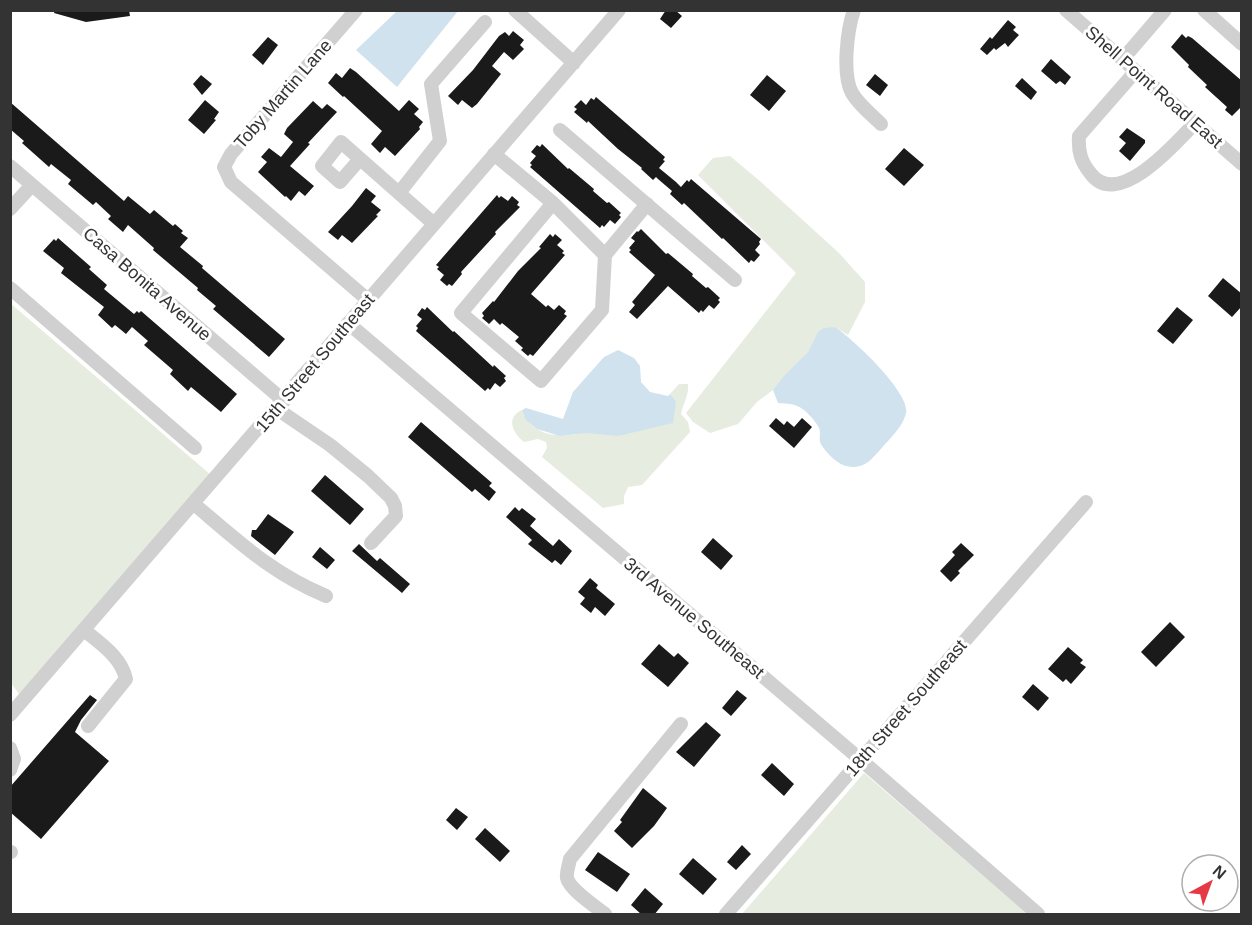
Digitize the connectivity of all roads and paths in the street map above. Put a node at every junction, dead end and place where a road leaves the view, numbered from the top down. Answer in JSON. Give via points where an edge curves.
{"nodes":[{"id":1,"x":356,"y":10,"type":"edge"},
{"id":2,"x":516,"y":10,"type":"edge"},
{"id":3,"x":619,"y":10,"type":"edge"},
{"id":4,"x":854,"y":10,"type":"edge"},
{"id":5,"x":1066,"y":10,"type":"edge"},
{"id":6,"x":1165,"y":10,"type":"edge"},
{"id":7,"x":1204,"y":10,"type":"edge"},
{"id":8,"x":485,"y":22,"type":"dead end"},
{"id":9,"x":1242,"y":44,"type":"edge"},
{"id":10,"x":1122,"y":60,"type":"junction"},
{"id":11,"x":574,"y":63,"type":"junction"},
{"id":12,"x":1135,"y":72,"type":"junction"},
{"id":13,"x":1195,"y":123,"type":"junction"},
{"id":14,"x":881,"y":124,"type":"dead end"},
{"id":15,"x":560,"y":130,"type":"dead end"},
{"id":16,"x":494,"y":154,"type":"junction"},
{"id":17,"x":360,"y":159,"type":"junction"},
{"id":18,"x":1242,"y":164,"type":"edge"},
{"id":19,"x":10,"y":166,"type":"edge"},
{"id":20,"x":32,"y":185,"type":"junction"},
{"id":21,"x":399,"y":193,"type":"junction"},
{"id":22,"x":553,"y":203,"type":"junction"},
{"id":23,"x":647,"y":204,"type":"junction"},
{"id":24,"x":10,"y":210,"type":"edge"},
{"id":25,"x":434,"y":224,"type":"junction"},
{"id":26,"x":605,"y":255,"type":"junction"},
{"id":27,"x":735,"y":280,"type":"dead end"},
{"id":28,"x":10,"y":288,"type":"edge"},
{"id":29,"x":368,"y":300,"type":"junction"},
{"id":30,"x":348,"y":323,"type":"junction"},
{"id":31,"x":280,"y":405,"type":"junction"},
{"id":32,"x":195,"y":448,"type":"dead end"},
{"id":33,"x":1086,"y":502,"type":"dead end"},
{"id":34,"x":194,"y":504,"type":"junction"},
{"id":35,"x":372,"y":543,"type":"dead end"},
{"id":36,"x":326,"y":596,"type":"dead end"},
{"id":37,"x":84,"y":630,"type":"junction"},
{"id":38,"x":10,"y":715,"type":"edge"},
{"id":39,"x":681,"y":724,"type":"dead end"},
{"id":40,"x":88,"y":726,"type":"dead end"},
{"id":41,"x":10,"y":748,"type":"edge"},
{"id":42,"x":861,"y":760,"type":"junction"},
{"id":43,"x":10,"y":770,"type":"edge"},
{"id":44,"x":605,"y":915,"type":"edge"},
{"id":45,"x":726,"y":915,"type":"edge"},
{"id":46,"x":1038,"y":915,"type":"edge"}],
"edges":[{"from":1,"to":29,"type":"street","name":"Toby Martin Lane","via":[[231,154],[224,167],[231,182]]},
{"from":2,"to":11,"type":"street"},
{"from":3,"to":11,"type":"street","name":"15th Street Southeast"},
{"from":4,"to":14,"type":"street","via":[[847,79],[852,94]]},
{"from":5,"to":10,"type":"street","name":"Shell Point Road East"},
{"from":6,"to":10,"type":"street"},
{"from":7,"to":9,"type":"street"},
{"from":8,"to":21,"type":"street","via":[[431,84],[440,141]]},
{"from":10,"to":12,"type":"street","name":"Shell Point Road East"},
{"from":11,"to":16,"type":"street","name":"15th Street Southeast"},
{"from":12,"to":13,"type":"street","name":"Shell Point Road East"},
{"from":12,"to":13,"type":"street","via":[[1079,136],[1082,162],[1098,182],[1123,183],[1135,178]]},
{"from":13,"to":18,"type":"street","name":"Shell Point Road East"},
{"from":15,"to":23,"type":"street"},
{"from":16,"to":22,"type":"street"},
{"from":16,"to":25,"type":"street","name":"15th Street Southeast"},
{"from":17,"to":17,"type":"street","via":[[341,142],[322,166],[340,182]]},
{"from":17,"to":21,"type":"street"},
{"from":19,"to":20,"type":"street","name":"Casa Bonita Avenue"},
{"from":20,"to":24,"type":"street"},
{"from":20,"to":31,"type":"street","name":"Casa Bonita Avenue"},
{"from":21,"to":25,"type":"street"},
{"from":22,"to":26,"type":"street"},
{"from":22,"to":26,"type":"street","via":[[461,313],[541,381],[602,310]]},
{"from":23,"to":26,"type":"street"},
{"from":23,"to":27,"type":"street"},
{"from":25,"to":29,"type":"street","name":"15th Street Southeast"},
{"from":28,"to":32,"type":"street"},
{"from":29,"to":30,"type":"street","name":"15th Street Southeast"},
{"from":30,"to":31,"type":"street","name":"15th Street Southeast"},
{"from":30,"to":42,"type":"street","name":"3rd Avenue Southeast"},
{"from":31,"to":34,"type":"street","name":"15th Street Southeast"},
{"from":31,"to":35,"type":"street","name":"Casa Bonita Avenue","via":[[391,498],[396,516]]},
{"from":33,"to":42,"type":"street","name":"18th Street Southeast"},
{"from":34,"to":36,"type":"street","via":[[256,557],[300,585]]},
{"from":34,"to":37,"type":"street","name":"15th Street Southeast"},
{"from":37,"to":38,"type":"street","name":"15th Street Southeast"},
{"from":37,"to":40,"type":"street","via":[[114,655],[126,679]]},
{"from":39,"to":44,"type":"street","via":[[570,859],[568,881]]},
{"from":41,"to":43,"type":"street","via":[[14,759]]},
{"from":42,"to":45,"type":"street","name":"18th Street Southeast"},
{"from":42,"to":46,"type":"street","name":"3rd Avenue Southeast"}]}
